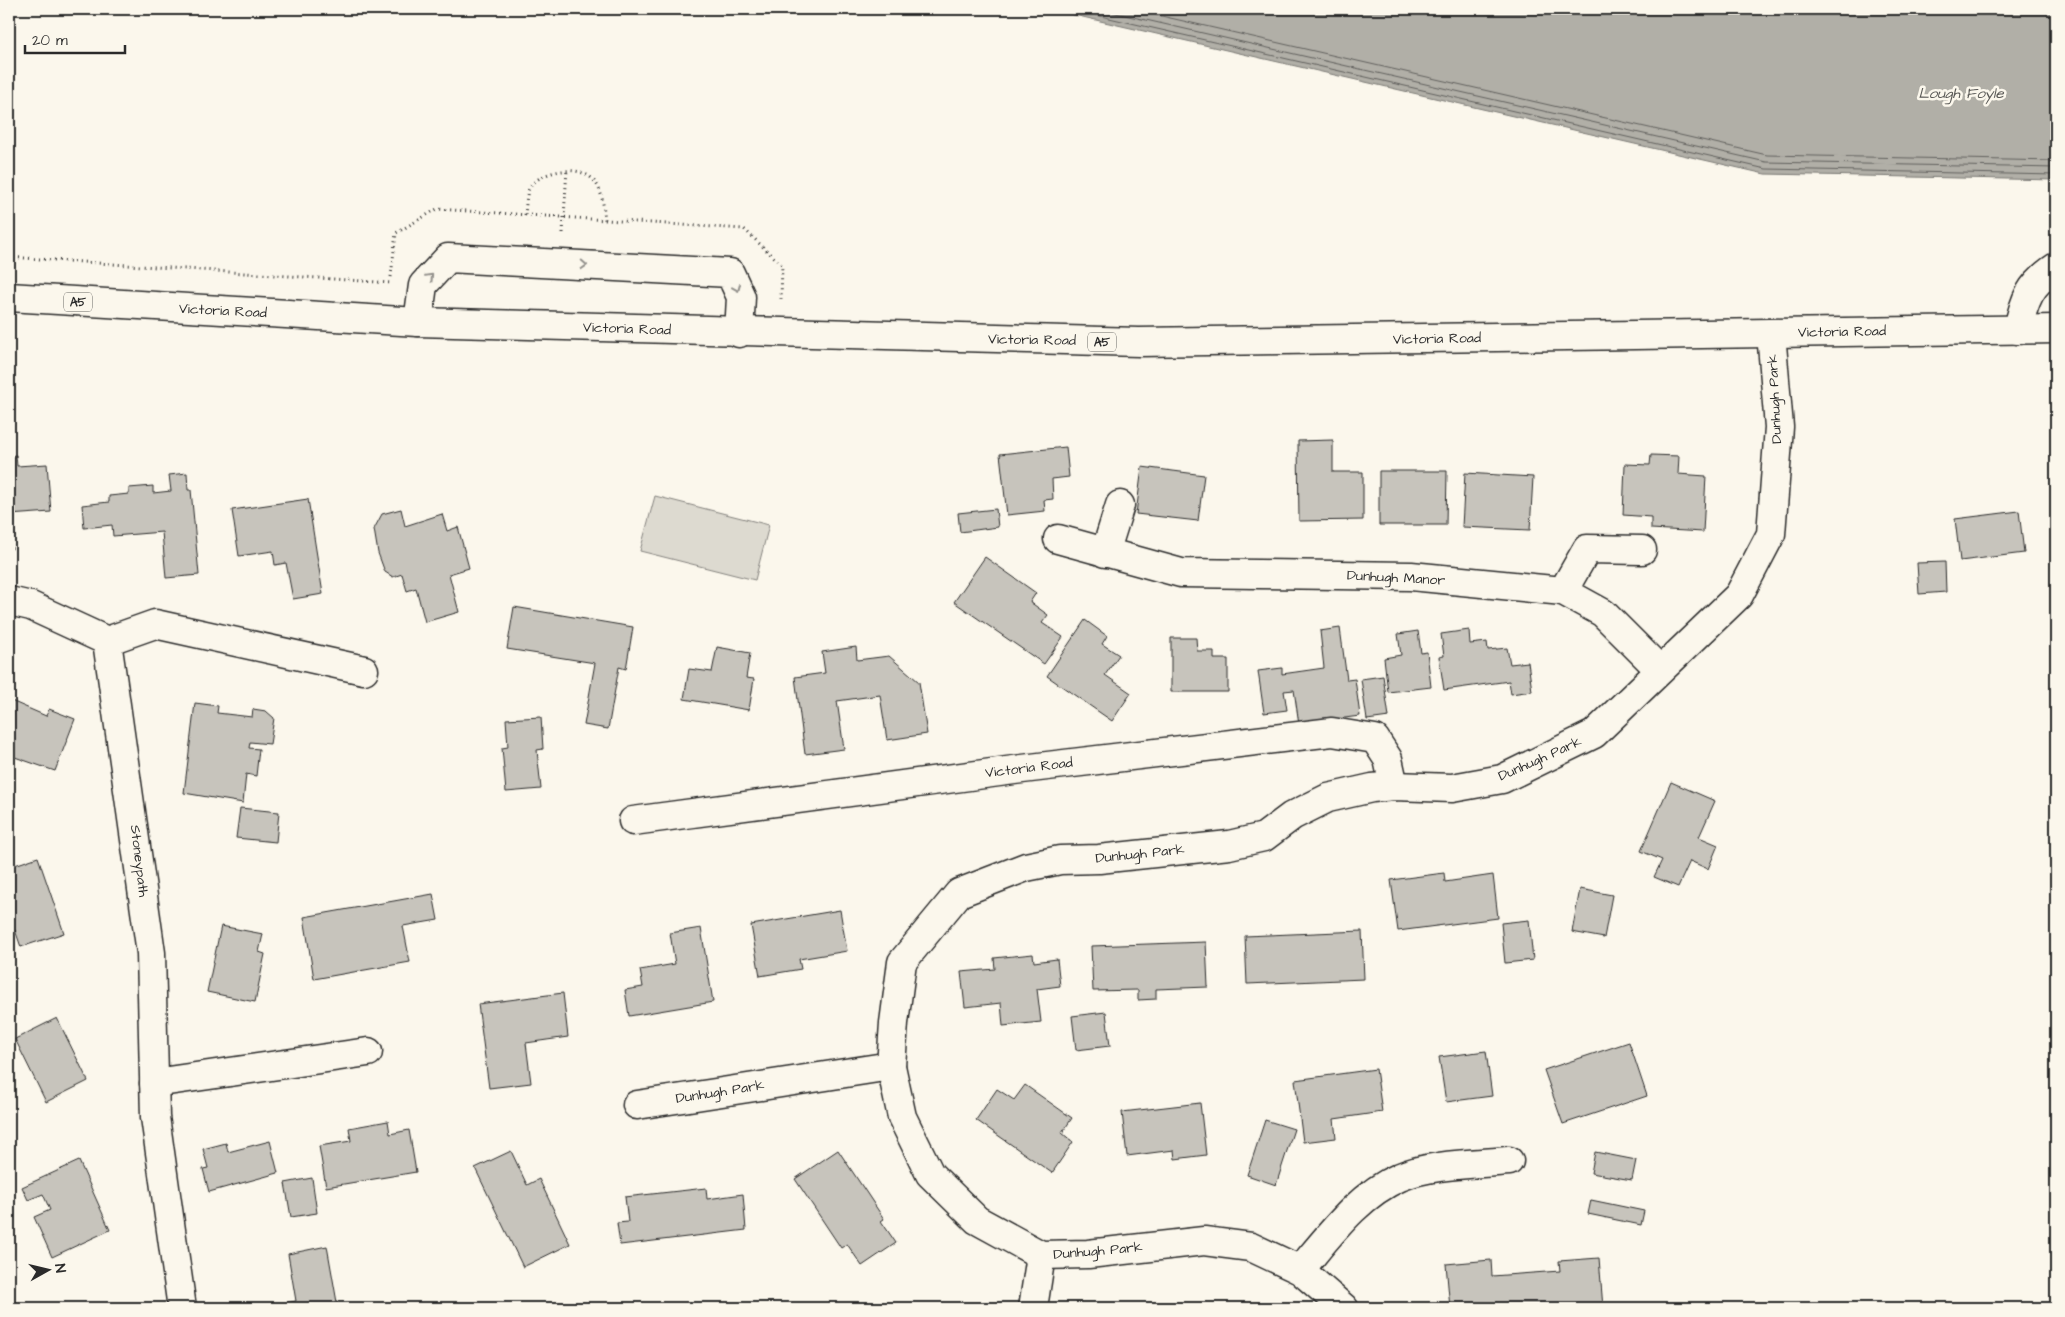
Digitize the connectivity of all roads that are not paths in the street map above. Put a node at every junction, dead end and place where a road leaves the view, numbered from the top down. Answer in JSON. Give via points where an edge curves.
{"nodes":[{"id":1,"x":2056,"y":267,"type":"edge"},
{"id":2,"x":9,"y":297,"type":"edge"},
{"id":3,"x":418,"y":322,"type":"junction"},
{"id":4,"x":2056,"y":329,"type":"edge"},
{"id":5,"x":2018,"y":330,"type":"junction"},
{"id":6,"x":740,"y":333,"type":"junction"},
{"id":7,"x":1771,"y":334,"type":"junction"},
{"id":8,"x":1120,"y":505,"type":"dead end"},
{"id":9,"x":1058,"y":539,"type":"dead end"},
{"id":10,"x":1642,"y":550,"type":"dead end"},
{"id":11,"x":1105,"y":552,"type":"junction"},
{"id":12,"x":1563,"y":591,"type":"junction"},
{"id":13,"x":9,"y":601,"type":"edge"},
{"id":14,"x":107,"y":641,"type":"junction"},
{"id":15,"x":364,"y":670,"type":"dead end"},
{"id":16,"x":1660,"y":670,"type":"junction"},
{"id":17,"x":1394,"y":786,"type":"junction"},
{"id":18,"x":633,"y":821,"type":"dead end"},
{"id":19,"x":368,"y":1052,"type":"dead end"},
{"id":20,"x":891,"y":1066,"type":"junction"},
{"id":21,"x":154,"y":1082,"type":"junction"},
{"id":22,"x":637,"y":1105,"type":"dead end"},
{"id":23,"x":1509,"y":1161,"type":"dead end"},
{"id":24,"x":1041,"y":1255,"type":"junction"},
{"id":25,"x":1300,"y":1270,"type":"junction"},
{"id":26,"x":182,"y":1308,"type":"edge"},
{"id":27,"x":1033,"y":1308,"type":"edge"},
{"id":28,"x":1344,"y":1308,"type":"edge"}],
"edges":[{"from":1,"to":5,"type":"main road","via":[[2039,278],[2022,306]]},
{"from":2,"to":3,"type":"main road","name":"Victoria Road","number":"A5"},
{"from":3,"to":6,"type":"main road","name":"Victoria Road","number":"A5"},
{"from":3,"to":6,"type":"main road","one_way":true,"via":[[422,285],[448,258],[730,273],[741,297]]},
{"from":4,"to":5,"type":"main road","name":"Victoria Road","number":"A5"},
{"from":5,"to":7,"type":"main road","name":"Victoria Road","number":"A5"},
{"from":6,"to":7,"type":"main road","name":"Victoria Road","number":"A5","via":[[1139,342]]},
{"from":7,"to":16,"type":"main road","name":"Dunhugh Park","via":[[1779,427],[1771,534],[1739,595]]},
{"from":8,"to":11,"type":"main road"},
{"from":9,"to":11,"type":"main road","name":"Dunhugh Manor"},
{"from":10,"to":12,"type":"main road","via":[[1587,549]]},
{"from":11,"to":12,"type":"main road","name":"Dunhugh Manor","via":[[1181,573],[1411,576]]},
{"from":12,"to":16,"type":"main road","name":"Dunhugh Manor","via":[[1603,613]]},
{"from":13,"to":14,"type":"main road","via":[[31,606]]},
{"from":14,"to":15,"type":"main road","via":[[155,624]]},
{"from":14,"to":21,"type":"main road","name":"Stoneypath","via":[[151,953]]},
{"from":16,"to":17,"type":"main road","name":"Dunhugh Park","via":[[1594,734],[1502,779],[1452,788]]},
{"from":17,"to":18,"type":"main road","name":"Victoria Road","via":[[1388,759],[1375,739],[1332,732]]},
{"from":17,"to":20,"type":"main road","name":"Dunhugh Park","via":[[1328,798],[1292,816],[1264,837],[1229,845],[1060,860],[1026,867],[959,894],[902,962]]},
{"from":19,"to":21,"type":"main road"},
{"from":20,"to":22,"type":"main road","name":"Dunhugh Park"},
{"from":20,"to":24,"type":"main road","name":"Dunhugh Park","via":[[902,1117],[930,1174],[977,1220]]},
{"from":21,"to":26,"type":"main road","name":"Stoneypath","via":[[155,1117]]},
{"from":23,"to":25,"type":"main road","via":[[1446,1166],[1400,1177],[1358,1204]]},
{"from":24,"to":25,"type":"main road","name":"Dunhugh Park","via":[[1088,1254],[1204,1241],[1250,1247]]},
{"from":24,"to":27,"type":"main road","name":"Dunhugh Park"},
{"from":25,"to":28,"type":"main road","name":"Dunhugh Park"}]}
